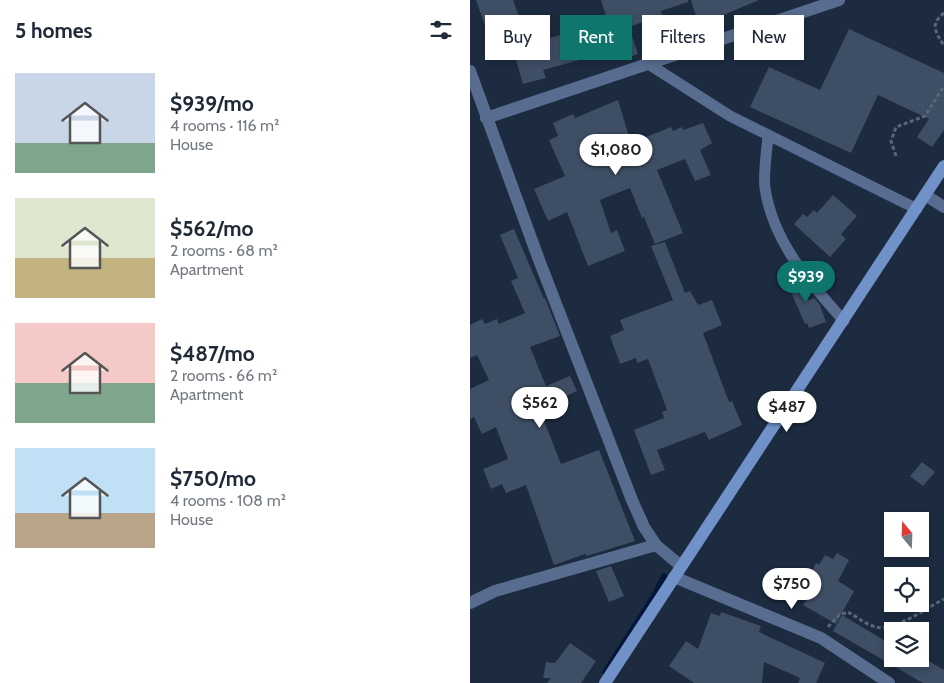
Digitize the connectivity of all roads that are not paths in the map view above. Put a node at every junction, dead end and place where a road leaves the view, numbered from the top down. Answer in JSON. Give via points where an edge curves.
{"nodes":[{"id":1,"x":839,"y":0,"type":"edge"},
{"id":2,"x":647,"y":63,"type":"junction"},
{"id":3,"x":470,"y":71,"type":"edge"},
{"id":4,"x":486,"y":118,"type":"junction"},
{"id":5,"x":768,"y":135,"type":"junction"},
{"id":6,"x":944,"y":166,"type":"edge"},
{"id":7,"x":925,"y":195,"type":"junction"},
{"id":8,"x":944,"y":207,"type":"edge"},
{"id":9,"x":917,"y":209,"type":"junction"},
{"id":10,"x":844,"y":321,"type":"junction"},
{"id":11,"x":656,"y":545,"type":"junction"},
{"id":12,"x":678,"y":572,"type":"junction"},
{"id":13,"x":470,"y":602,"type":"edge"},
{"id":14,"x":605,"y":683,"type":"edge"},
{"id":15,"x":889,"y":683,"type":"edge"}],
"edges":[{"from":1,"to":2,"type":"street"},
{"from":2,"to":4,"type":"street"},
{"from":2,"to":5,"type":"lane","via":[[730,116]]},
{"from":3,"to":4,"type":"street"},
{"from":4,"to":11,"type":"street","via":[[632,500]]},
{"from":5,"to":9,"type":"lane"},
{"from":5,"to":10,"type":"lane","via":[[765,187],[772,221],[808,280]]},
{"from":6,"to":7,"type":"street"},
{"from":7,"to":8,"type":"street"},
{"from":7,"to":9,"type":"street"},
{"from":9,"to":10,"type":"street"},
{"from":10,"to":12,"type":"street"},
{"from":11,"to":12,"type":"street"},
{"from":11,"to":13,"type":"street","via":[[495,591]]},
{"from":12,"to":14,"type":"street"},
{"from":12,"to":15,"type":"street","via":[[820,638]]}]}
